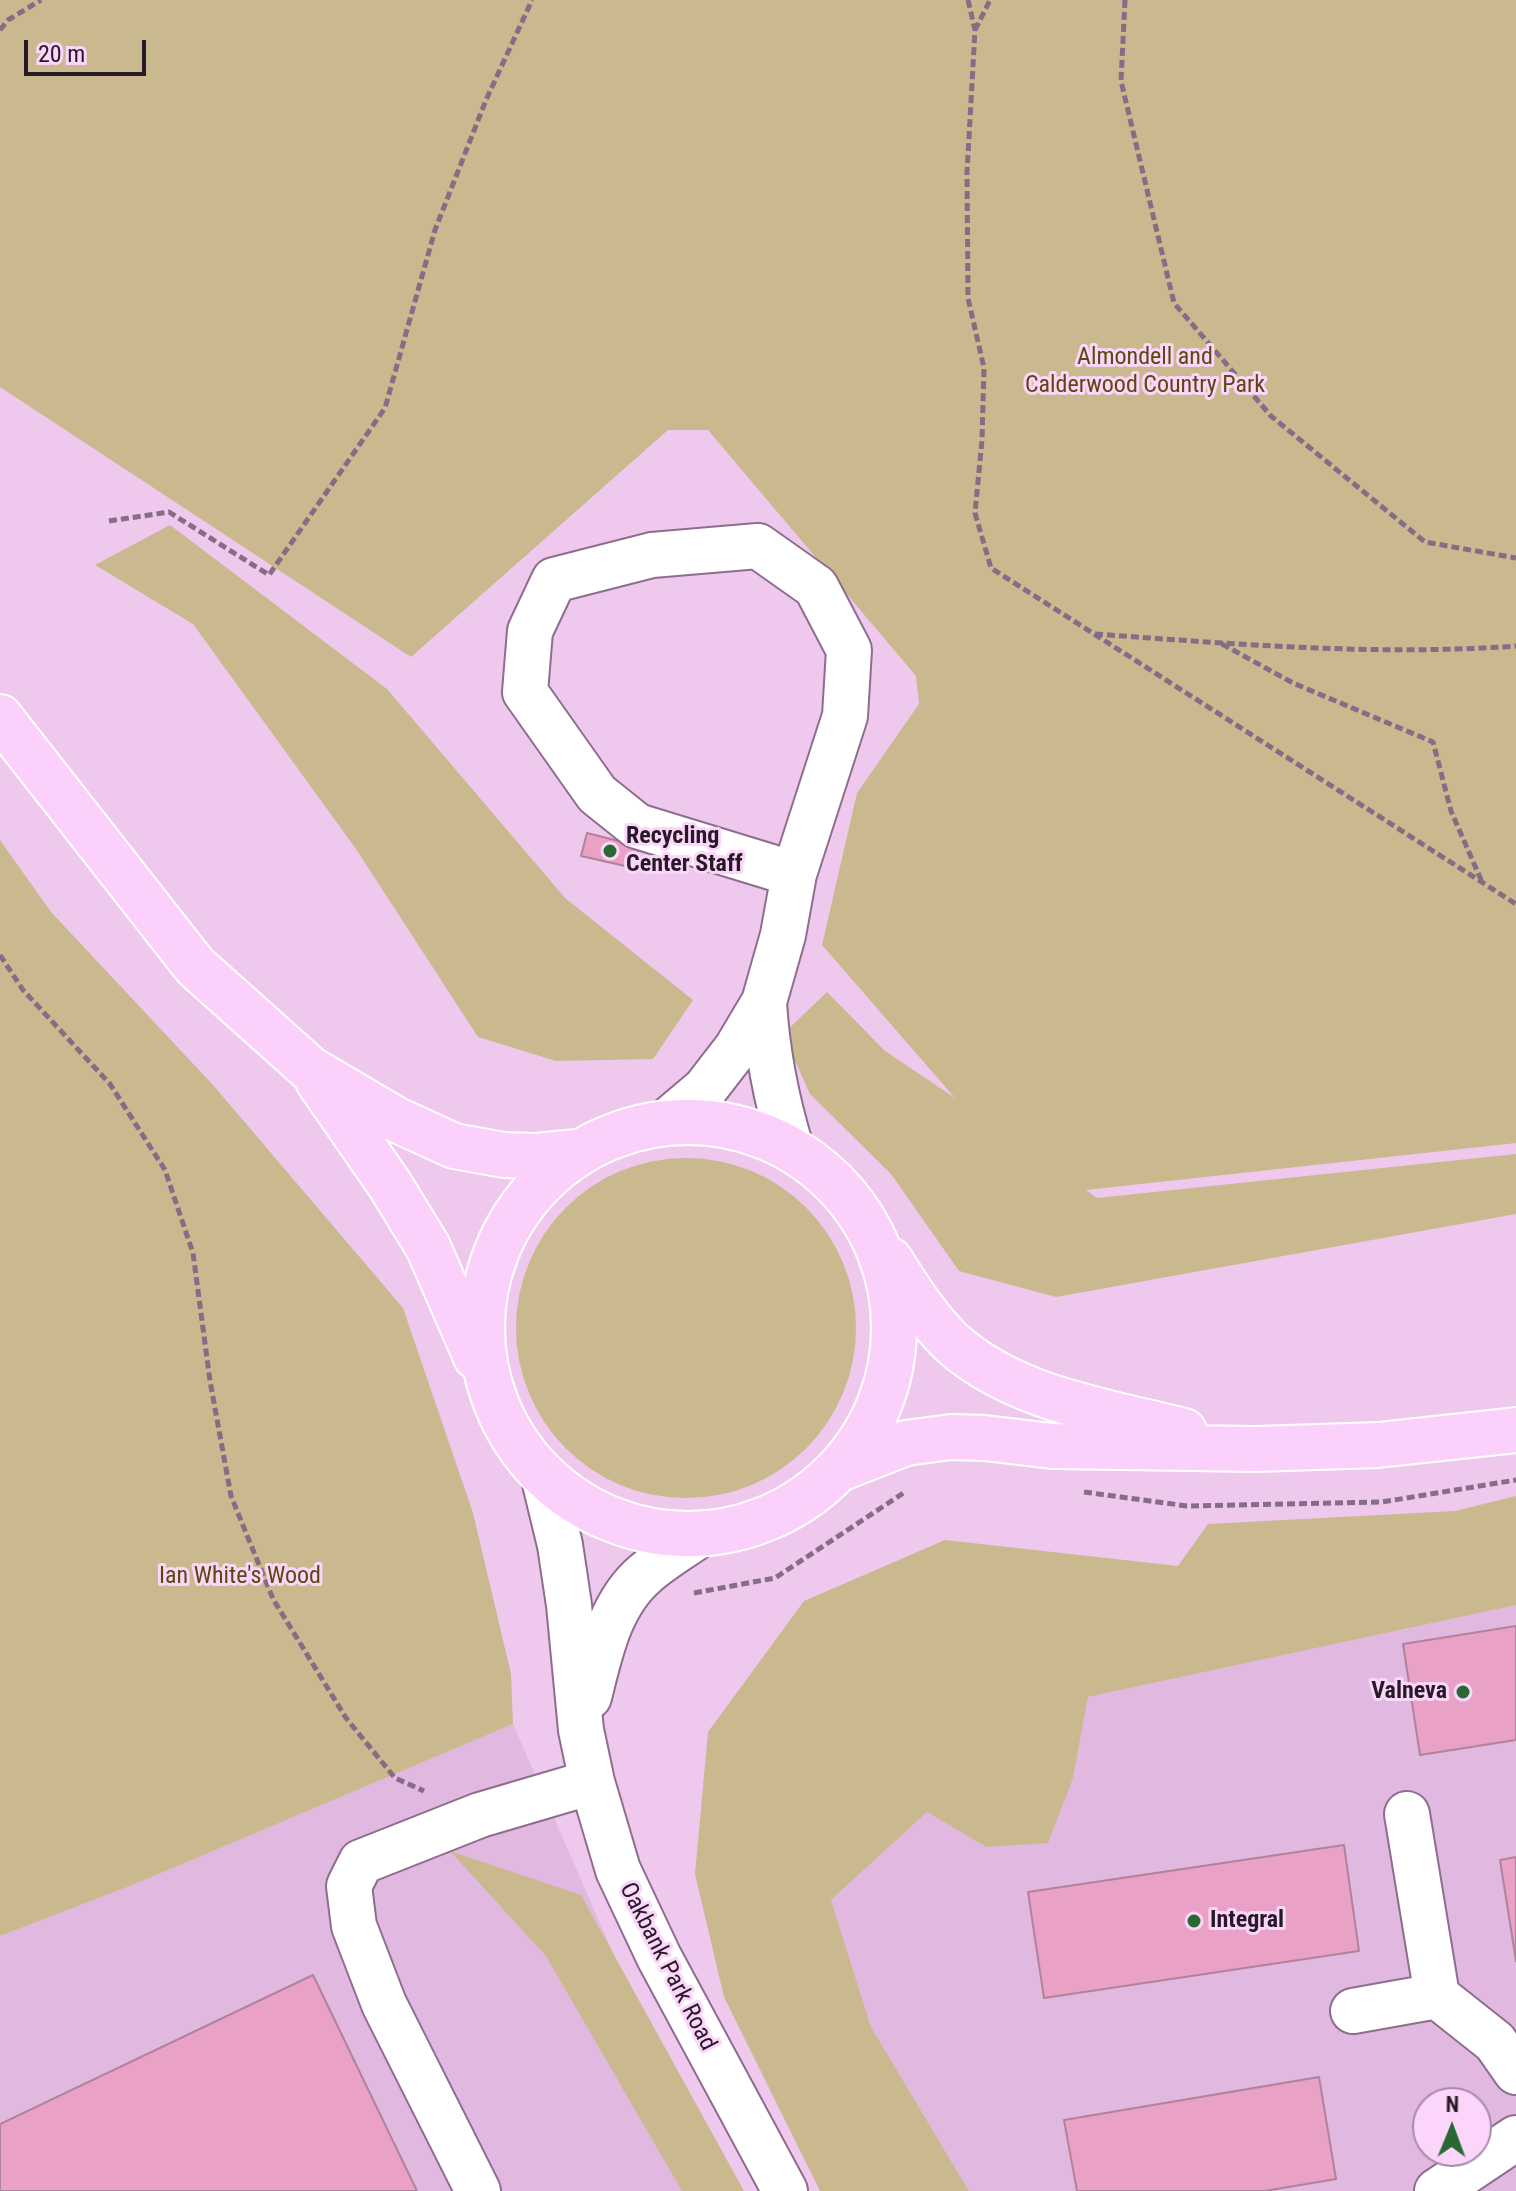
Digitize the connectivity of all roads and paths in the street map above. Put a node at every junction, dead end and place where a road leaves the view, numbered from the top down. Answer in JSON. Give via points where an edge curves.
{"nodes":[{"id":1,"x":41,"y":0,"type":"edge"},
{"id":2,"x":532,"y":0,"type":"edge"},
{"id":3,"x":968,"y":0,"type":"edge"},
{"id":4,"x":990,"y":0,"type":"edge"},
{"id":5,"x":1125,"y":0,"type":"edge"},
{"id":6,"x":0,"y":30,"type":"edge"},
{"id":7,"x":975,"y":30,"type":"junction"},
{"id":8,"x":109,"y":521,"type":"dead end"},
{"id":9,"x":1516,"y":558,"type":"edge"},
{"id":10,"x":1094,"y":633,"type":"junction"},
{"id":11,"x":1220,"y":642,"type":"junction"},
{"id":12,"x":1516,"y":646,"type":"edge"},
{"id":13,"x":0,"y":717,"type":"edge"},
{"id":14,"x":794,"y":874,"type":"junction"},
{"id":15,"x":1483,"y":883,"type":"junction"},
{"id":16,"x":1516,"y":904,"type":"edge"},
{"id":17,"x":0,"y":955,"type":"edge"},
{"id":18,"x":764,"y":1002,"type":"junction"},
{"id":19,"x":310,"y":1069,"type":"junction"},
{"id":20,"x":666,"y":1122,"type":"junction"},
{"id":21,"x":791,"y":1148,"type":"junction"},
{"id":22,"x":577,"y":1152,"type":"junction"},
{"id":23,"x":873,"y":1234,"type":"junction"},
{"id":24,"x":486,"y":1380,"type":"junction"},
{"id":25,"x":1516,"y":1430,"type":"edge"},
{"id":26,"x":1257,"y":1449,"type":"junction"},
{"id":27,"x":842,"y":1468,"type":"junction"},
{"id":28,"x":544,"y":1479,"type":"junction"},
{"id":29,"x":1516,"y":1480,"type":"edge"},
{"id":30,"x":910,"y":1489,"type":"dead end"},
{"id":31,"x":1072,"y":1491,"type":"dead end"},
{"id":32,"x":698,"y":1536,"type":"junction"},
{"id":33,"x":687,"y":1595,"type":"dead end"},
{"id":34,"x":581,"y":1730,"type":"junction"},
{"id":35,"x":592,"y":1782,"type":"junction"},
{"id":36,"x":1407,"y":1814,"type":"dead end"},
{"id":37,"x":480,"y":1815,"type":"junction"},
{"id":38,"x":1437,"y":1996,"type":"junction"},
{"id":39,"x":1353,"y":2011,"type":"dead end"},
{"id":40,"x":1516,"y":2072,"type":"edge"},
{"id":41,"x":1501,"y":2163,"type":"edge"},
{"id":42,"x":478,"y":2191,"type":"edge"},
{"id":43,"x":785,"y":2191,"type":"edge"},
{"id":44,"x":1437,"y":2191,"type":"edge"}],
"edges":[{"from":1,"to":6,"type":"path"},
{"from":2,"to":8,"type":"path","via":[[435,230],[385,408],[269,575],[169,512]]},
{"from":3,"to":7,"type":"path"},
{"from":4,"to":7,"type":"path"},
{"from":5,"to":9,"type":"path","via":[[1121,81],[1174,303],[1271,416],[1425,542]]},
{"from":7,"to":10,"type":"path","via":[[967,173],[968,298],[984,368],[975,513],[991,568]]},
{"from":10,"to":11,"type":"path"},
{"from":10,"to":15,"type":"path"},
{"from":11,"to":12,"type":"path","via":[[1369,649]]},
{"from":11,"to":15,"type":"path","via":[[1293,683],[1433,742],[1451,811]]},
{"from":13,"to":19,"type":"main road","via":[[195,966]]},
{"from":14,"to":14,"type":"street","via":[[637,826],[597,794],[525,692],[530,631],[554,580],[652,555],[758,546],[816,587],[849,650],[845,716]]},
{"from":14,"to":18,"type":"street"},
{"from":15,"to":16,"type":"path"},
{"from":17,"to":37,"type":"path","via":[[23,990],[110,1084],[165,1170],[193,1253],[231,1496],[273,1599],[346,1718],[395,1778]]},
{"from":18,"to":20,"type":"street","via":[[705,1089]]},
{"from":18,"to":21,"type":"street","via":[[776,1099]]},
{"from":19,"to":22,"type":"main road","via":[[395,1119],[454,1146],[504,1155]]},
{"from":19,"to":24,"type":"main road","via":[[428,1247]]},
{"from":20,"to":21,"type":"main road","via":[[731,1125]]},
{"from":20,"to":22,"type":"main road","via":[[620,1132]]},
{"from":21,"to":23,"type":"main road","via":[[839,1185]]},
{"from":22,"to":24,"type":"main road","via":[[528,1196],[494,1251],[480,1315]]},
{"from":23,"to":26,"type":"main road","via":[[951,1342],[986,1368],[1062,1400]]},
{"from":23,"to":27,"type":"main road","via":[[893,1294],[894,1356],[876,1416]]},
{"from":24,"to":28,"type":"main road","via":[[508,1433]]},
{"from":25,"to":26,"type":"main road","via":[[1378,1445]]},
{"from":26,"to":27,"type":"main road","via":[[1052,1446],[951,1437],[906,1443]]},
{"from":27,"to":32,"type":"main road","via":[[800,1503],[751,1526]]},
{"from":28,"to":32,"type":"main road","via":[[589,1511],[642,1531]]},
{"from":28,"to":34,"type":"street","name":"Oakbank Park Road","via":[[565,1575]]},
{"from":29,"to":31,"type":"path","via":[[1382,1502],[1187,1506]]},
{"from":30,"to":33,"type":"path","via":[[775,1578]]},
{"from":32,"to":34,"type":"street","name":"Oakbank Park Road","via":[[645,1574],[623,1599],[602,1643]]},
{"from":34,"to":35,"type":"street","name":"Oakbank Park Road"},
{"from":35,"to":37,"type":"street"},
{"from":35,"to":43,"type":"street","name":"Oakbank Park Road","via":[[618,1870],[659,1957]]},
{"from":36,"to":38,"type":"street"},
{"from":37,"to":42,"type":"street","via":[[361,1862],[349,1886],[354,1926],[384,2004]]},
{"from":38,"to":39,"type":"street"},
{"from":38,"to":40,"type":"street","via":[[1495,2042]]},
{"from":41,"to":44,"type":"street"}]}
